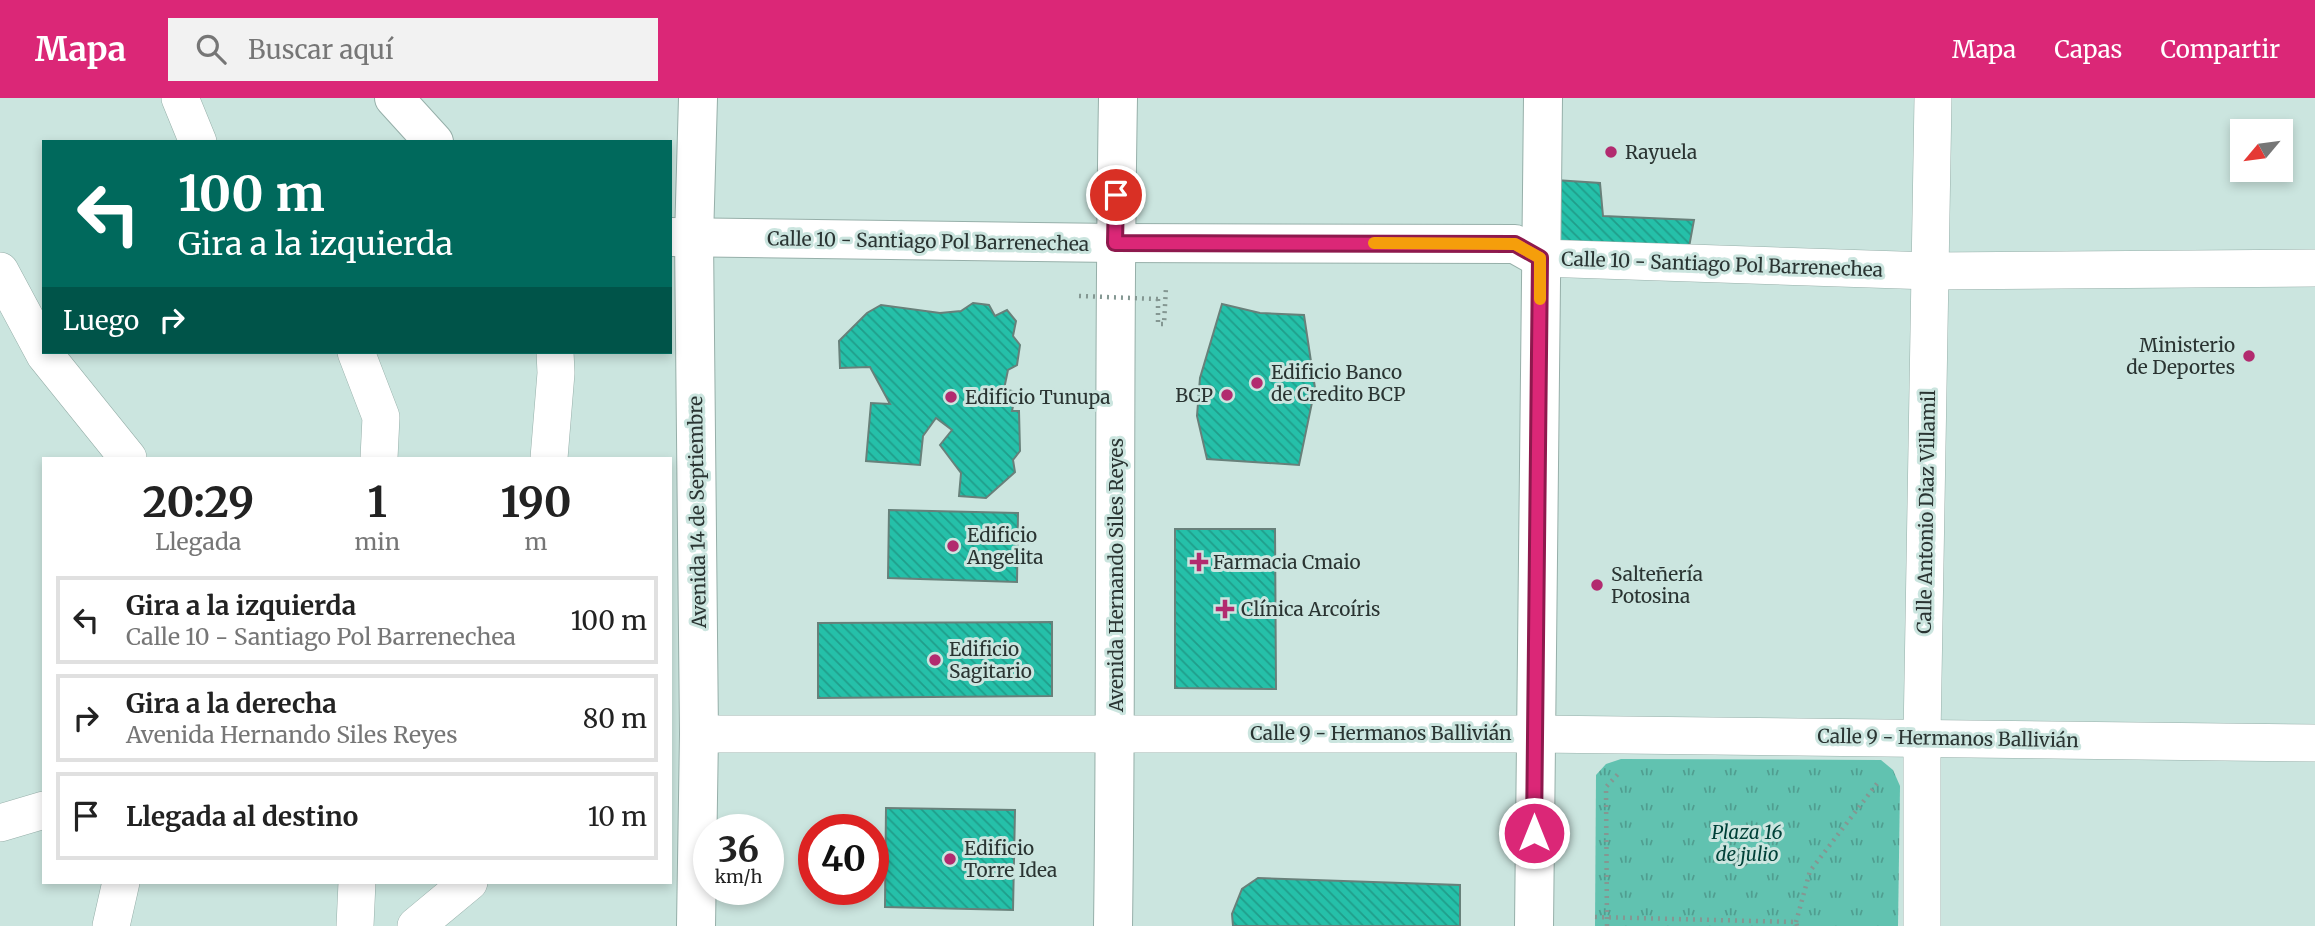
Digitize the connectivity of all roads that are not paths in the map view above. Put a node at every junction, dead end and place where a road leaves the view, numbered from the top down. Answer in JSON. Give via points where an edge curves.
{"nodes":[{"id":1,"x":180,"y":98,"type":"edge"},
{"id":2,"x":394,"y":98,"type":"edge"},
{"id":3,"x":698,"y":98,"type":"edge"},
{"id":4,"x":1118,"y":98,"type":"edge"},
{"id":5,"x":1543,"y":98,"type":"edge"},
{"id":6,"x":1933,"y":98,"type":"edge"},
{"id":7,"x":197,"y":140,"type":"edge"},
{"id":8,"x":432,"y":140,"type":"edge"},
{"id":9,"x":682,"y":237,"type":"edge"},
{"id":10,"x":1115,"y":243,"type":"junction"},
{"id":11,"x":1540,"y":258,"type":"junction"},
{"id":12,"x":2315,"y":268,"type":"edge"},
{"id":13,"x":0,"y":271,"type":"edge"},
{"id":14,"x":1931,"y":271,"type":"junction"},
{"id":15,"x":42,"y":349,"type":"edge"},
{"id":16,"x":44,"y":354,"type":"edge"},
{"id":17,"x":357,"y":354,"type":"edge"},
{"id":18,"x":555,"y":354,"type":"edge"},
{"id":19,"x":127,"y":457,"type":"edge"},
{"id":20,"x":379,"y":457,"type":"edge"},
{"id":21,"x":549,"y":457,"type":"edge"},
{"id":22,"x":1116,"y":733,"type":"junction"},
{"id":23,"x":699,"y":734,"type":"junction"},
{"id":24,"x":1535,"y":734,"type":"junction"},
{"id":25,"x":1922,"y":737,"type":"junction"},
{"id":26,"x":2315,"y":743,"type":"edge"},
{"id":27,"x":42,"y":811,"type":"edge"},
{"id":28,"x":0,"y":823,"type":"edge"},
{"id":29,"x":121,"y":884,"type":"edge"},
{"id":30,"x":357,"y":884,"type":"edge"},
{"id":31,"x":467,"y":884,"type":"edge"},
{"id":32,"x":111,"y":926,"type":"edge"},
{"id":33,"x":355,"y":926,"type":"edge"},
{"id":34,"x":416,"y":926,"type":"edge"},
{"id":35,"x":696,"y":926,"type":"edge"},
{"id":36,"x":1113,"y":926,"type":"edge"},
{"id":37,"x":1534,"y":926,"type":"edge"},
{"id":38,"x":1922,"y":926,"type":"edge"}],
"edges":[{"from":1,"to":7,"type":"street"},
{"from":2,"to":8,"type":"main road"},
{"from":3,"to":9,"type":"main road","name":"Avenida 14 de Septiembre"},
{"from":4,"to":10,"type":"main road","name":"Avenida Hernando Siles Reyes"},
{"from":5,"to":11,"type":"main road"},
{"from":6,"to":14,"type":"street","name":"Calle Antonio Diaz Villamil"},
{"from":9,"to":10,"type":"main road","name":"Calle 10 - Santiago Pol Barrenechea"},
{"from":9,"to":23,"type":"main road","name":"Avenida 14 de Septiembre"},
{"from":10,"to":11,"type":"main road","name":"Calle 10 - Santiago Pol Barrenechea","via":[[1515,244]]},
{"from":10,"to":22,"type":"main road","name":"Avenida Hernando Siles Reyes"},
{"from":11,"to":14,"type":"street","name":"Calle 10 - Santiago Pol Barrenechea"},
{"from":11,"to":24,"type":"main road"},
{"from":12,"to":14,"type":"street","name":"Calle 10 - Santiago Pol Barrenechea"},
{"from":13,"to":15,"type":"street"},
{"from":14,"to":25,"type":"street","name":"Calle Antonio Diaz Villamil"},
{"from":16,"to":19,"type":"street"},
{"from":17,"to":20,"type":"street","via":[[381,417]]},
{"from":18,"to":21,"type":"street"},
{"from":22,"to":23,"type":"street","name":"Calle 9 - Hermanos Ballivián"},
{"from":22,"to":24,"type":"street","name":"Calle 9 - Hermanos Ballivián"},
{"from":22,"to":36,"type":"main road","name":"Avenida Hernando Siles Reyes"},
{"from":23,"to":35,"type":"main road","name":"Avenida 14 de Septiembre"},
{"from":24,"to":25,"type":"street","name":"Calle 9 - Hermanos Ballivián"},
{"from":24,"to":37,"type":"main road"},
{"from":25,"to":26,"type":"street","name":"Calle 9 - Hermanos Ballivián"},
{"from":25,"to":38,"type":"street","name":"Calle Antonio Diaz Villamil"},
{"from":27,"to":28,"type":"street"},
{"from":29,"to":32,"type":"street"},
{"from":30,"to":33,"type":"street"},
{"from":31,"to":34,"type":"street"}]}
